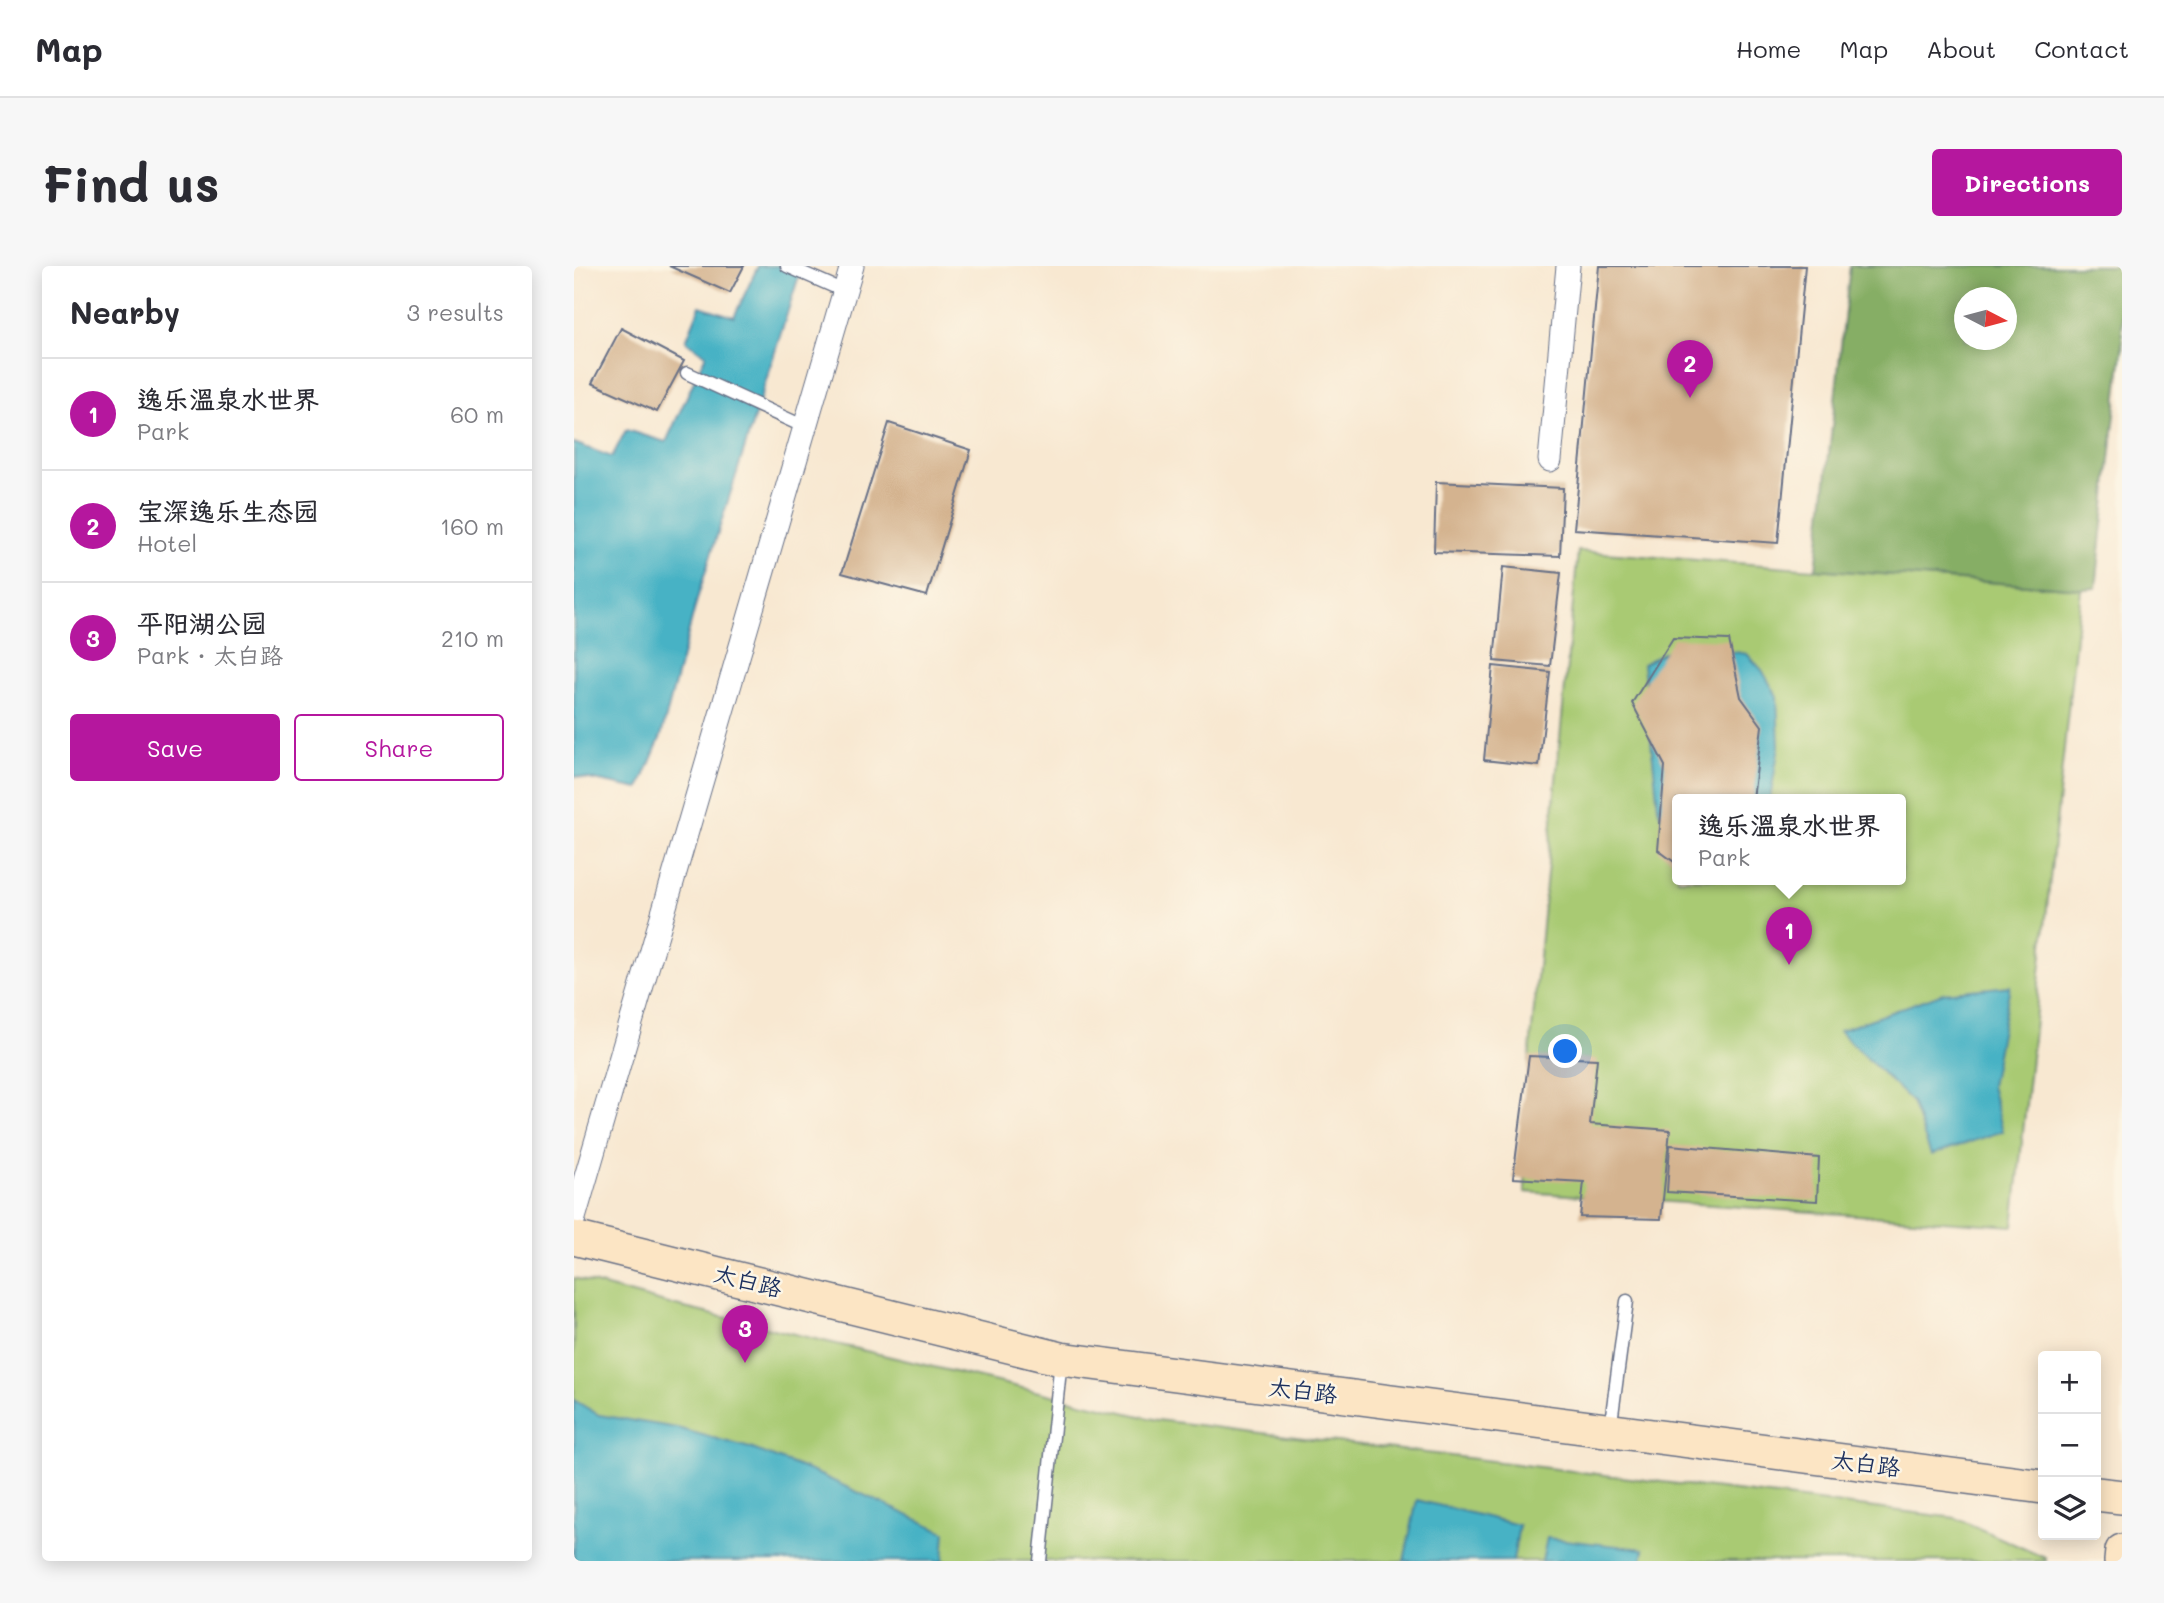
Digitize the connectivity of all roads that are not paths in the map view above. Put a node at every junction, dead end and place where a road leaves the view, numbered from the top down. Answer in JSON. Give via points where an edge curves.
{"nodes":[{"id":1,"x":787,"y":266,"type":"edge"},
{"id":2,"x":852,"y":266,"type":"edge"},
{"id":3,"x":1568,"y":266,"type":"edge"},
{"id":4,"x":844,"y":291,"type":"junction"},
{"id":5,"x":687,"y":373,"type":"dead end"},
{"id":6,"x":805,"y":427,"type":"junction"},
{"id":7,"x":1550,"y":460,"type":"dead end"},
{"id":8,"x":574,"y":1218,"type":"edge"},
{"id":9,"x":574,"y":1238,"type":"edge"},
{"id":10,"x":1627,"y":1301,"type":"dead end"},
{"id":11,"x":1061,"y":1359,"type":"junction"},
{"id":12,"x":1610,"y":1430,"type":"junction"},
{"id":13,"x":2038,"y":1486,"type":"edge"},
{"id":14,"x":2101,"y":1495,"type":"edge"},
{"id":15,"x":2122,"y":1497,"type":"edge"},
{"id":16,"x":2122,"y":1551,"type":"edge"},
{"id":17,"x":1040,"y":1561,"type":"edge"},
{"id":18,"x":2121,"y":1561,"type":"edge"}],
"edges":[{"from":1,"to":4,"type":"lane"},
{"from":2,"to":4,"type":"street"},
{"from":3,"to":7,"type":"street"},
{"from":4,"to":6,"type":"street"},
{"from":5,"to":6,"type":"lane"},
{"from":6,"to":8,"type":"street"},
{"from":9,"to":11,"type":"main road","name":"太白路"},
{"from":10,"to":12,"type":"lane"},
{"from":11,"to":12,"type":"main road","name":"太白路"},
{"from":11,"to":17,"type":"lane"},
{"from":12,"to":13,"type":"main road","name":"太白路"},
{"from":14,"to":15,"type":"main road"},
{"from":16,"to":18,"type":"main road"}]}
